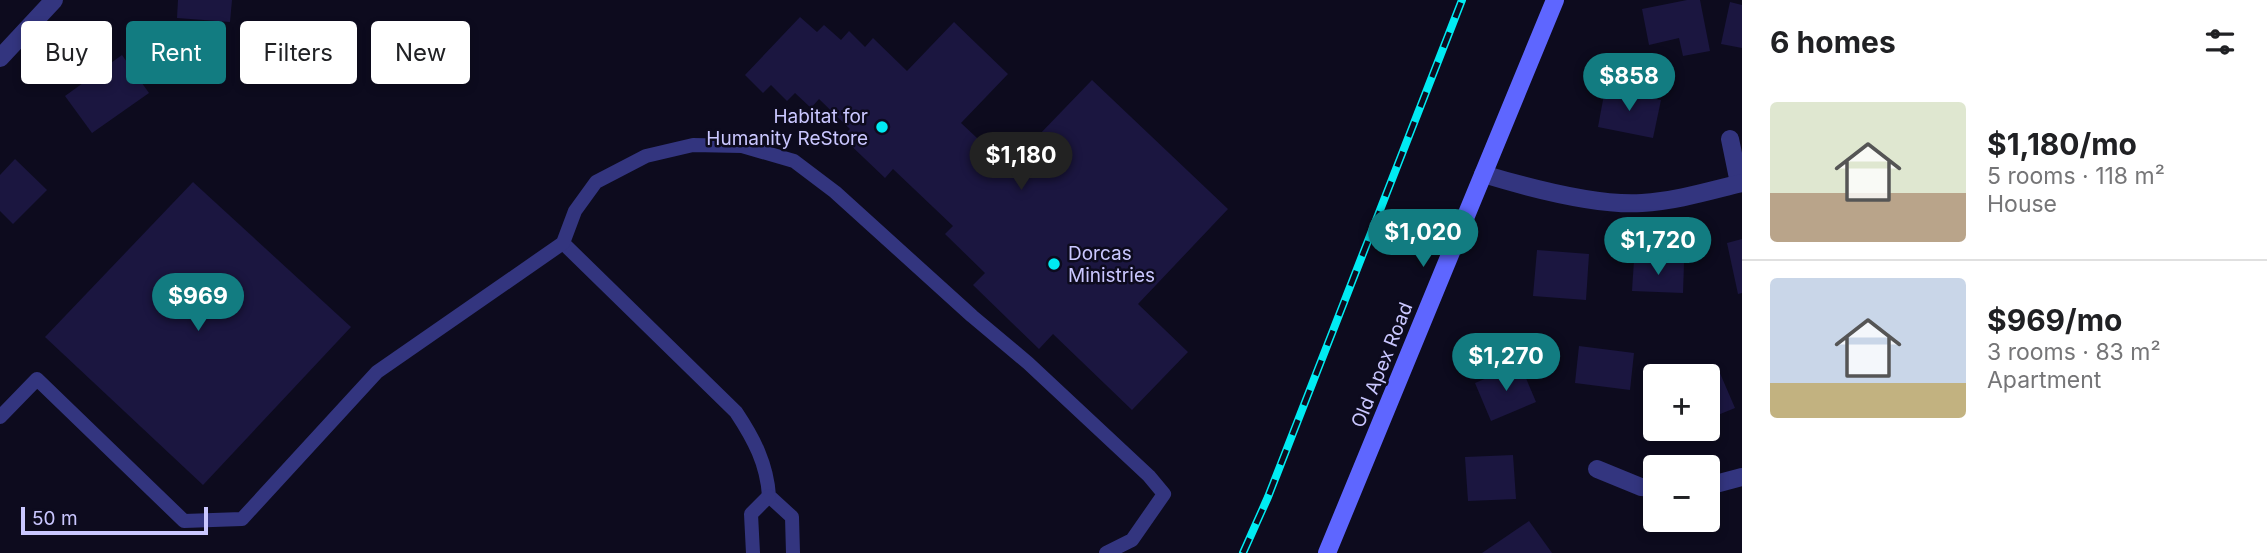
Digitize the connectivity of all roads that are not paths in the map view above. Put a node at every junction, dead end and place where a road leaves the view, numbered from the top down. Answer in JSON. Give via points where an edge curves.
{"nodes":[{"id":1,"x":54,"y":0,"type":"edge"},
{"id":2,"x":1555,"y":0,"type":"edge"},
{"id":3,"x":0,"y":58,"type":"edge"},
{"id":4,"x":1730,"y":139,"type":"dead end"},
{"id":5,"x":1483,"y":174,"type":"junction"},
{"id":6,"x":1741,"y":183,"type":"edge"},
{"id":7,"x":564,"y":243,"type":"junction"},
{"id":8,"x":0,"y":417,"type":"edge"},
{"id":9,"x":1597,"y":469,"type":"dead end"},
{"id":10,"x":1742,"y":477,"type":"edge"},
{"id":11,"x":1720,"y":483,"type":"edge"},
{"id":12,"x":1643,"y":487,"type":"edge"},
{"id":13,"x":769,"y":496,"type":"junction"},
{"id":14,"x":753,"y":553,"type":"edge"},
{"id":15,"x":793,"y":553,"type":"edge"},
{"id":16,"x":1106,"y":553,"type":"edge"},
{"id":17,"x":1327,"y":553,"type":"edge"}],
"edges":[{"from":1,"to":3,"type":"street"},
{"from":2,"to":5,"type":"main road","name":"Old Apex Road"},
{"from":4,"to":6,"type":"street"},
{"from":5,"to":6,"type":"street","via":[[1612,203],[1674,199]]},
{"from":5,"to":17,"type":"main road","name":"Old Apex Road"},
{"from":7,"to":8,"type":"lane","via":[[377,372],[242,519],[184,521],[37,379]]},
{"from":7,"to":13,"type":"lane","via":[[736,412],[756,442]]},
{"from":7,"to":16,"type":"lane","via":[[575,211],[596,182],[646,156],[693,145],[742,146],[794,161],[1028,363],[1164,494],[1132,540]]},
{"from":9,"to":12,"type":"street"},
{"from":10,"to":11,"type":"street"},
{"from":13,"to":14,"type":"lane","via":[[751,514]]},
{"from":13,"to":15,"type":"lane","via":[[792,517]]}]}
